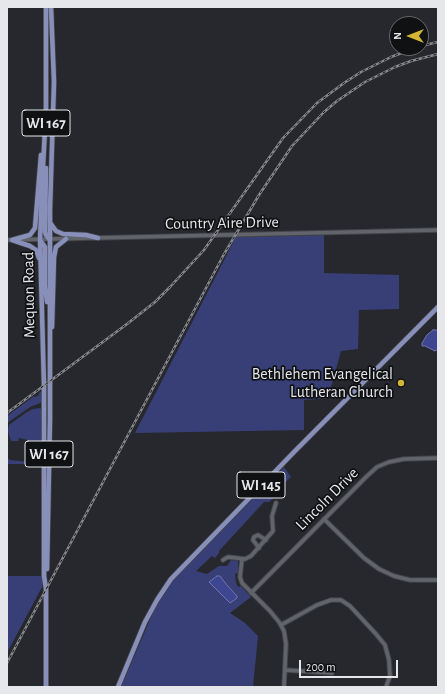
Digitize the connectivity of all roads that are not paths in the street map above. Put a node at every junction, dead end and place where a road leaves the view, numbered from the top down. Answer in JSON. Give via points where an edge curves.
{"nodes":[{"id":1,"x":46,"y":7,"type":"edge"},
{"id":2,"x":51,"y":7,"type":"edge"},
{"id":3,"x":45,"y":140,"type":"junction"},
{"id":4,"x":44,"y":155,"type":"junction"},
{"id":5,"x":50,"y":221,"type":"junction"},
{"id":6,"x":438,"y":230,"type":"edge"},
{"id":7,"x":98,"y":238,"type":"junction"},
{"id":8,"x":49,"y":239,"type":"junction"},
{"id":9,"x":66,"y":239,"type":"junction"},
{"id":10,"x":10,"y":240,"type":"edge"},
{"id":11,"x":40,"y":240,"type":"junction"},
{"id":12,"x":41,"y":262,"type":"junction"},
{"id":13,"x":438,"y":308,"type":"edge"},
{"id":14,"x":50,"y":325,"type":"junction"},
{"id":15,"x":50,"y":338,"type":"junction"},
{"id":16,"x":438,"y":458,"type":"edge"},
{"id":17,"x":276,"y":503,"type":"dead end"},
{"id":18,"x":324,"y":519,"type":"junction"},
{"id":19,"x":266,"y":540,"type":"junction"},
{"id":20,"x":258,"y":548,"type":"junction"},
{"id":21,"x":242,"y":559,"type":"junction"},
{"id":22,"x":222,"y":560,"type":"dead end"},
{"id":23,"x":438,"y":580,"type":"edge"},
{"id":24,"x":46,"y":582,"type":"junction"},
{"id":25,"x":251,"y":593,"type":"junction"},
{"id":26,"x":281,"y":625,"type":"junction"},
{"id":27,"x":285,"y":670,"type":"junction"},
{"id":28,"x":332,"y":673,"type":"dead end"},
{"id":29,"x":46,"y":687,"type":"edge"},
{"id":30,"x":118,"y":687,"type":"edge"},
{"id":31,"x":284,"y":687,"type":"edge"},
{"id":32,"x":386,"y":687,"type":"edge"}],
"edges":[{"from":1,"to":3,"type":"main road","name":"Mequon Road","number":"WI 167"},
{"from":2,"to":5,"type":"main road","name":"Mequon Road","number":"WI 167","via":[[54,82]]},
{"from":3,"to":4,"type":"main road","name":"Mequon Road","number":"WI 167"},
{"from":3,"to":10,"type":"main road","via":[[39,167],[35,228],[30,235]]},
{"from":4,"to":8,"type":"main road","via":[[45,232]]},
{"from":4,"to":11,"type":"main road","name":"Mequon Road","number":"WI 167"},
{"from":5,"to":7,"type":"main road","via":[[53,228],[63,234],[86,234]]},
{"from":5,"to":8,"type":"main road","name":"Mequon Road","number":"WI 167"},
{"from":6,"to":7,"type":"street","name":"Country Aire Drive"},
{"from":7,"to":9,"type":"street","name":"Country Aire Drive"},
{"from":8,"to":9,"type":"street","name":"Country Aire Drive"},
{"from":8,"to":11,"type":"street","name":"Country Aire Drive"},
{"from":8,"to":14,"type":"main road","name":"Mequon Road","number":"WI 167"},
{"from":9,"to":15,"type":"main road","via":[[55,251]]},
{"from":10,"to":11,"type":"street","name":"Country Aire Drive"},
{"from":10,"to":12,"type":"main road","via":[[33,248]]},
{"from":11,"to":12,"type":"main road","name":"Mequon Road","number":"WI 167"},
{"from":11,"to":14,"type":"main road","via":[[45,247],[45,286]]},
{"from":12,"to":24,"type":"main road","name":"Mequon Road","number":"WI 167"},
{"from":13,"to":30,"type":"main road","number":"WI 145","via":[[171,579],[145,622]]},
{"from":14,"to":15,"type":"main road","name":"Mequon Road","number":"WI 167"},
{"from":15,"to":24,"type":"main road","name":"Mequon Road","number":"WI 167"},
{"from":16,"to":18,"type":"street","name":"Lincoln Drive","via":[[404,459],[377,467]]},
{"from":17,"to":19,"type":"street","via":[[272,513],[273,531]]},
{"from":18,"to":23,"type":"street","via":[[379,569],[410,580]]},
{"from":18,"to":25,"type":"street","name":"Lincoln Drive"},
{"from":19,"to":20,"type":"street"},
{"from":19,"to":20,"type":"street","via":[[258,535],[254,537]]},
{"from":20,"to":21,"type":"street","via":[[248,558]]},
{"from":21,"to":22,"type":"street","via":[[228,557]]},
{"from":21,"to":25,"type":"street","via":[[240,580]]},
{"from":24,"to":29,"type":"main road","name":"Mequon Road","number":"WI 167"},
{"from":25,"to":26,"type":"street"},
{"from":26,"to":27,"type":"street","via":[[286,644]]},
{"from":26,"to":32,"type":"street","via":[[317,605],[340,600],[350,606],[385,645],[390,676]]},
{"from":27,"to":28,"type":"street"},
{"from":27,"to":31,"type":"street"}]}
